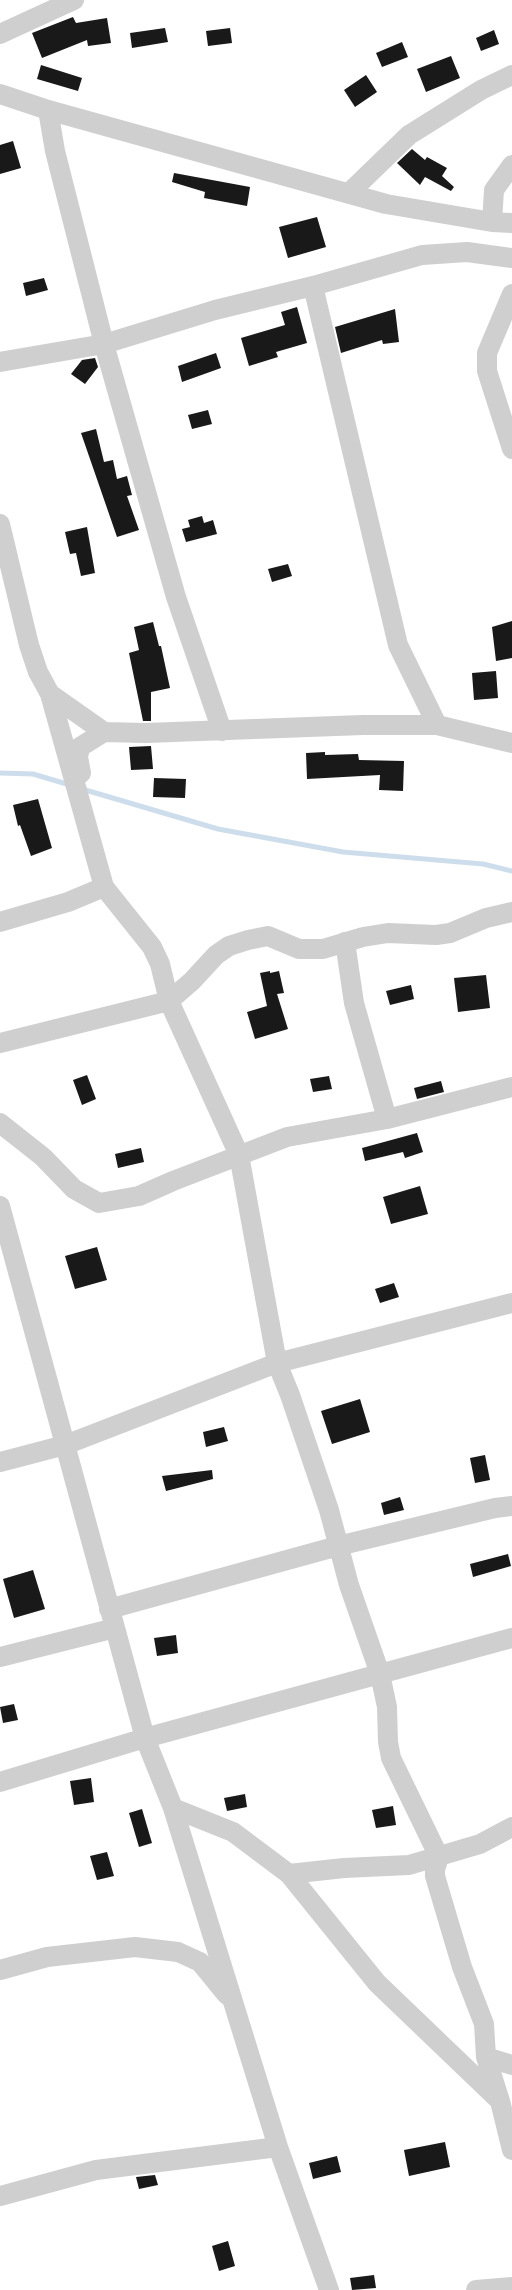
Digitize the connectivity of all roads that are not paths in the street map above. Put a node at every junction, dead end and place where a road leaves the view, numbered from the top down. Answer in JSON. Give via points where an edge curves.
{"nodes":[{"id":1,"x":74,"y":0,"type":"edge"},
{"id":2,"x":0,"y":34,"type":"edge"},
{"id":3,"x":512,"y":75,"type":"edge"},
{"id":4,"x":0,"y":94,"type":"edge"},
{"id":5,"x":48,"y":110,"type":"junction"},
{"id":6,"x":512,"y":165,"type":"edge"},
{"id":7,"x":349,"y":193,"type":"junction"},
{"id":8,"x":492,"y":222,"type":"junction"},
{"id":9,"x":512,"y":223,"type":"edge"},
{"id":10,"x":512,"y":258,"type":"edge"},
{"id":11,"x":313,"y":286,"type":"junction"},
{"id":12,"x":512,"y":294,"type":"edge"},
{"id":13,"x":104,"y":344,"type":"junction"},
{"id":14,"x":0,"y":363,"type":"edge"},
{"id":15,"x":511,"y":442,"type":"edge"},
{"id":16,"x":0,"y":524,"type":"edge"},
{"id":17,"x":50,"y":693,"type":"junction"},
{"id":18,"x":437,"y":725,"type":"junction"},
{"id":19,"x":222,"y":731,"type":"junction"},
{"id":20,"x":104,"y":732,"type":"junction"},
{"id":21,"x":512,"y":743,"type":"edge"},
{"id":22,"x":74,"y":780,"type":"junction"},
{"id":23,"x":104,"y":887,"type":"junction"},
{"id":24,"x":512,"y":912,"type":"edge"},
{"id":25,"x":0,"y":922,"type":"edge"},
{"id":26,"x":345,"y":942,"type":"junction"},
{"id":27,"x":169,"y":1001,"type":"junction"},
{"id":28,"x":0,"y":1043,"type":"edge"},
{"id":29,"x":512,"y":1087,"type":"edge"},
{"id":30,"x":387,"y":1119,"type":"junction"},
{"id":31,"x":0,"y":1123,"type":"edge"},
{"id":32,"x":239,"y":1155,"type":"junction"},
{"id":33,"x":0,"y":1206,"type":"edge"},
{"id":34,"x":512,"y":1303,"type":"edge"},
{"id":35,"x":277,"y":1363,"type":"junction"},
{"id":36,"x":65,"y":1445,"type":"junction"},
{"id":37,"x":0,"y":1462,"type":"edge"},
{"id":38,"x":512,"y":1506,"type":"edge"},
{"id":39,"x":338,"y":1546,"type":"junction"},
{"id":40,"x":109,"y":1609,"type":"junction"},
{"id":41,"x":115,"y":1628,"type":"junction"},
{"id":42,"x":512,"y":1638,"type":"edge"},
{"id":43,"x":0,"y":1657,"type":"edge"},
{"id":44,"x":380,"y":1674,"type":"junction"},
{"id":45,"x":145,"y":1738,"type":"junction"},
{"id":46,"x":0,"y":1782,"type":"edge"},
{"id":47,"x":173,"y":1808,"type":"junction"},
{"id":48,"x":512,"y":1827,"type":"edge"},
{"id":49,"x":439,"y":1857,"type":"junction"},
{"id":50,"x":289,"y":1874,"type":"junction"},
{"id":51,"x":0,"y":1970,"type":"edge"},
{"id":52,"x":234,"y":2005,"type":"junction"},
{"id":53,"x":486,"y":2057,"type":"junction"},
{"id":54,"x":512,"y":2065,"type":"edge"},
{"id":55,"x":500,"y":2101,"type":"junction"},
{"id":56,"x":278,"y":2147,"type":"junction"},
{"id":57,"x":512,"y":2150,"type":"edge"},
{"id":58,"x":0,"y":2196,"type":"edge"},
{"id":59,"x":512,"y":2287,"type":"edge"},
{"id":60,"x":329,"y":2290,"type":"edge"},
{"id":61,"x":476,"y":2290,"type":"edge"}],
"edges":[{"from":1,"to":2,"type":"street"},
{"from":3,"to":7,"type":"street","via":[[409,135]]},
{"from":4,"to":5,"type":"street"},
{"from":5,"to":7,"type":"street"},
{"from":5,"to":13,"type":"street","via":[[54,151]]},
{"from":6,"to":8,"type":"street","via":[[494,190]]},
{"from":7,"to":8,"type":"street","via":[[386,204]]},
{"from":8,"to":9,"type":"street"},
{"from":10,"to":11,"type":"street","via":[[467,252],[422,255]]},
{"from":11,"to":13,"type":"street","via":[[215,310]]},
{"from":11,"to":18,"type":"street","via":[[399,645]]},
{"from":12,"to":15,"type":"street","via":[[487,353],[487,371]]},
{"from":13,"to":14,"type":"street"},
{"from":13,"to":19,"type":"street","via":[[176,597]]},
{"from":16,"to":17,"type":"street","via":[[28,645]]},
{"from":17,"to":20,"type":"street"},
{"from":17,"to":22,"type":"street"},
{"from":18,"to":19,"type":"street"},
{"from":18,"to":21,"type":"street"},
{"from":19,"to":20,"type":"street"},
{"from":20,"to":22,"type":"street","via":[[80,747],[80,779]]},
{"from":22,"to":23,"type":"street"},
{"from":23,"to":25,"type":"street"},
{"from":23,"to":27,"type":"street","via":[[152,947]]},
{"from":24,"to":26,"type":"street","via":[[450,933],[388,933]]},
{"from":26,"to":27,"type":"street","via":[[331,948],[305,950],[268,936],[236,943],[216,955]]},
{"from":26,"to":30,"type":"street","via":[[354,1004]]},
{"from":27,"to":28,"type":"street"},
{"from":27,"to":32,"type":"street"},
{"from":29,"to":30,"type":"street"},
{"from":30,"to":32,"type":"street","via":[[287,1137]]},
{"from":31,"to":32,"type":"street","via":[[43,1156],[74,1189],[99,1203],[139,1196]]},
{"from":32,"to":35,"type":"street"},
{"from":33,"to":36,"type":"street"},
{"from":34,"to":35,"type":"street"},
{"from":35,"to":36,"type":"street"},
{"from":35,"to":39,"type":"street"},
{"from":36,"to":37,"type":"street"},
{"from":36,"to":40,"type":"street"},
{"from":38,"to":39,"type":"street"},
{"from":39,"to":40,"type":"street"},
{"from":39,"to":44,"type":"street"},
{"from":40,"to":41,"type":"street"},
{"from":41,"to":43,"type":"street"},
{"from":41,"to":45,"type":"street"},
{"from":42,"to":44,"type":"street"},
{"from":44,"to":45,"type":"street"},
{"from":44,"to":49,"type":"street","via":[[391,1758]]},
{"from":45,"to":46,"type":"street"},
{"from":45,"to":47,"type":"street"},
{"from":47,"to":50,"type":"street","via":[[233,1832]]},
{"from":47,"to":52,"type":"street"},
{"from":48,"to":49,"type":"street","via":[[480,1844]]},
{"from":49,"to":50,"type":"street","via":[[409,1865]]},
{"from":49,"to":53,"type":"street","via":[[435,1876],[483,2024]]},
{"from":50,"to":55,"type":"street","via":[[377,1983]]},
{"from":51,"to":52,"type":"street","via":[[47,1957],[135,1947],[178,1952],[200,1962]]},
{"from":52,"to":56,"type":"street"},
{"from":53,"to":54,"type":"street"},
{"from":53,"to":55,"type":"street"},
{"from":55,"to":57,"type":"street"},
{"from":56,"to":58,"type":"street","via":[[96,2170]]},
{"from":56,"to":60,"type":"street"},
{"from":59,"to":61,"type":"street"}]}
